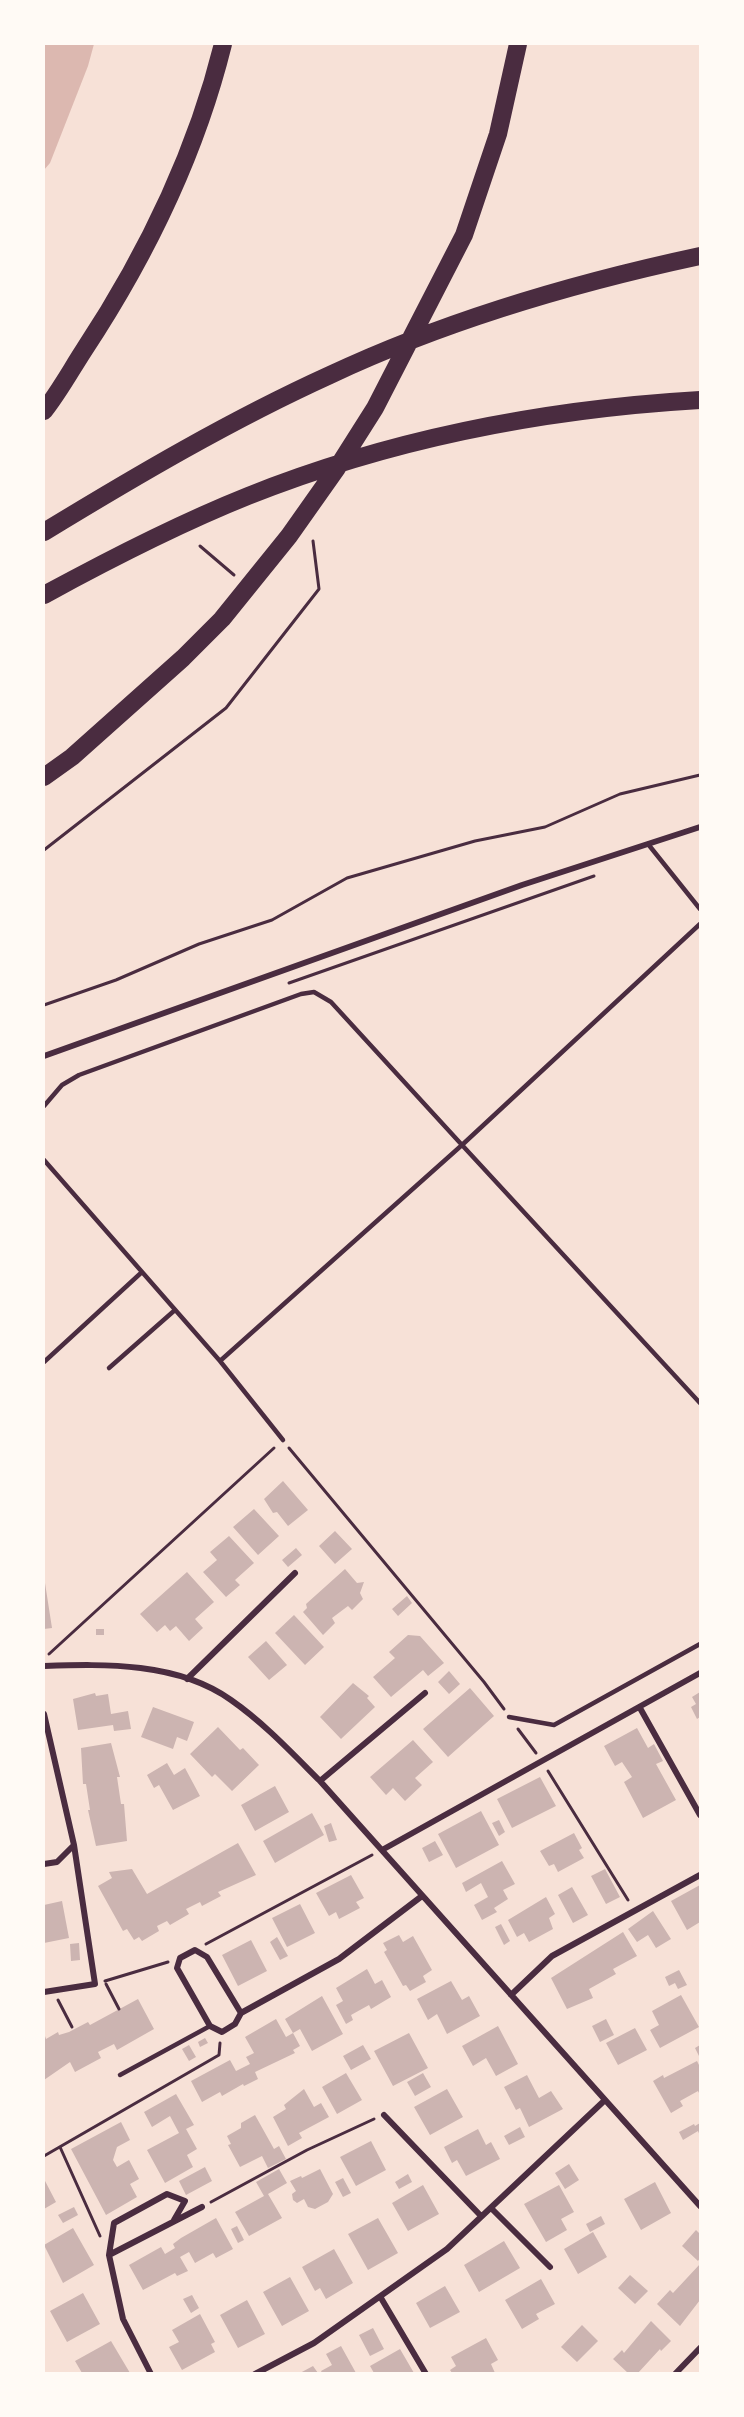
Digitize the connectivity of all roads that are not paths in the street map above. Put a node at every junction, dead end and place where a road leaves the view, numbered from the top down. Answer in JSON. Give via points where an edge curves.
{"nodes":[{"id":1,"x":223,"y":44,"type":"edge"},
{"id":2,"x":518,"y":44,"type":"edge"},
{"id":3,"x":700,"y":256,"type":"edge"},
{"id":4,"x":700,"y":400,"type":"edge"},
{"id":5,"x":44,"y":411,"type":"edge"},
{"id":6,"x":44,"y":532,"type":"edge"},
{"id":7,"x":44,"y":595,"type":"edge"},
{"id":8,"x":44,"y":777,"type":"edge"},
{"id":9,"x":700,"y":827,"type":"edge"},
{"id":10,"x":648,"y":844,"type":"junction"},
{"id":11,"x":700,"y":909,"type":"edge"},
{"id":12,"x":700,"y":924,"type":"edge"},
{"id":13,"x":44,"y":1056,"type":"edge"},
{"id":14,"x":44,"y":1106,"type":"edge"},
{"id":15,"x":462,"y":1145,"type":"junction"},
{"id":16,"x":44,"y":1160,"type":"edge"},
{"id":17,"x":142,"y":1272,"type":"junction"},
{"id":18,"x":175,"y":1310,"type":"junction"},
{"id":19,"x":220,"y":1361,"type":"junction"},
{"id":20,"x":44,"y":1362,"type":"edge"},
{"id":21,"x":110,"y":1368,"type":"dead end"},
{"id":22,"x":700,"y":1403,"type":"edge"},
{"id":23,"x":283,"y":1440,"type":"road end"},
{"id":24,"x":296,"y":1573,"type":"dead end"},
{"id":25,"x":700,"y":1644,"type":"edge"},
{"id":26,"x":44,"y":1666,"type":"edge"},
{"id":27,"x":700,"y":1672,"type":"edge"},
{"id":28,"x":188,"y":1679,"type":"junction"},
{"id":29,"x":424,"y":1693,"type":"dead end"},
{"id":30,"x":640,"y":1708,"type":"junction"},
{"id":31,"x":44,"y":1713,"type":"edge"},
{"id":32,"x":510,"y":1718,"type":"road end"},
{"id":33,"x":320,"y":1781,"type":"junction"},
{"id":34,"x":700,"y":1815,"type":"edge"},
{"id":35,"x":74,"y":1845,"type":"junction"},
{"id":36,"x":382,"y":1850,"type":"junction"},
{"id":37,"x":44,"y":1864,"type":"edge"},
{"id":38,"x":700,"y":1875,"type":"edge"},
{"id":39,"x":422,"y":1896,"type":"junction"},
{"id":40,"x":44,"y":1992,"type":"edge"},
{"id":41,"x":511,"y":1995,"type":"junction"},
{"id":42,"x":241,"y":2013,"type":"junction"},
{"id":43,"x":210,"y":2026,"type":"junction"},
{"id":44,"x":120,"y":2075,"type":"dead end"},
{"id":45,"x":605,"y":2100,"type":"junction"},
{"id":46,"x":384,"y":2115,"type":"road end"},
{"id":47,"x":700,"y":2206,"type":"edge"},
{"id":48,"x":202,"y":2207,"type":"road end"},
{"id":49,"x":491,"y":2208,"type":"junction"},
{"id":50,"x":481,"y":2216,"type":"junction"},
{"id":51,"x":173,"y":2221,"type":"junction"},
{"id":52,"x":109,"y":2255,"type":"junction"},
{"id":53,"x":550,"y":2267,"type":"dead end"},
{"id":54,"x":381,"y":2298,"type":"junction"},
{"id":55,"x":700,"y":2348,"type":"edge"},
{"id":56,"x":151,"y":2373,"type":"edge"},
{"id":57,"x":255,"y":2373,"type":"edge"},
{"id":58,"x":426,"y":2373,"type":"edge"},
{"id":59,"x":675,"y":2373,"type":"edge"}],
"edges":[{"from":1,"to":5,"type":"highway","via":[[178,180],[106,316]]},
{"from":2,"to":8,"type":"highway","via":[[498,134],[464,235],[375,408],[337,468],[222,619],[183,658]]},
{"from":3,"to":6,"type":"highway","via":[[515,304],[330,374],[222,429]]},
{"from":4,"to":7,"type":"highway","via":[[553,414],[475,428],[366,456],[248,496]]},
{"from":9,"to":10,"type":"street"},
{"from":10,"to":11,"type":"lane"},
{"from":10,"to":13,"type":"street","via":[[522,885]]},
{"from":12,"to":15,"type":"lane"},
{"from":14,"to":15,"type":"lane","via":[[62,1085],[82,1074],[314,992],[331,1002]]},
{"from":15,"to":19,"type":"lane"},
{"from":15,"to":22,"type":"lane"},
{"from":16,"to":17,"type":"lane"},
{"from":17,"to":18,"type":"lane"},
{"from":17,"to":20,"type":"lane"},
{"from":18,"to":19,"type":"lane"},
{"from":18,"to":21,"type":"lane"},
{"from":19,"to":23,"type":"lane"},
{"from":24,"to":28,"type":"street"},
{"from":25,"to":32,"type":"lane","via":[[554,1725]]},
{"from":26,"to":28,"type":"street","via":[[105,1664]]},
{"from":27,"to":30,"type":"street"},
{"from":28,"to":33,"type":"street","via":[[229,1698],[262,1724]]},
{"from":29,"to":33,"type":"street"},
{"from":30,"to":34,"type":"street"},
{"from":30,"to":36,"type":"street"},
{"from":31,"to":35,"type":"street"},
{"from":33,"to":36,"type":"street"},
{"from":35,"to":37,"type":"street","via":[[57,1862]]},
{"from":35,"to":40,"type":"street","via":[[95,1984]]},
{"from":36,"to":39,"type":"street"},
{"from":38,"to":41,"type":"street","via":[[552,1956]]},
{"from":39,"to":41,"type":"street"},
{"from":39,"to":42,"type":"street","via":[[339,1959]]},
{"from":41,"to":45,"type":"street"},
{"from":42,"to":43,"type":"street","via":[[236,2024],[222,2032]]},
{"from":42,"to":43,"type":"street","via":[[207,1958],[195,1950],[180,1958],[177,1968]]},
{"from":43,"to":44,"type":"lane"},
{"from":45,"to":47,"type":"street"},
{"from":45,"to":49,"type":"street"},
{"from":46,"to":50,"type":"street"},
{"from":48,"to":51,"type":"street"},
{"from":49,"to":50,"type":"street"},
{"from":49,"to":53,"type":"street"},
{"from":50,"to":54,"type":"street","via":[[447,2249]]},
{"from":51,"to":52,"type":"street"},
{"from":51,"to":52,"type":"street","via":[[185,2201],[167,2194],[114,2223]]},
{"from":52,"to":56,"type":"street","via":[[123,2319]]},
{"from":54,"to":57,"type":"street","via":[[314,2343]]},
{"from":54,"to":58,"type":"street"},
{"from":55,"to":59,"type":"street"}]}
